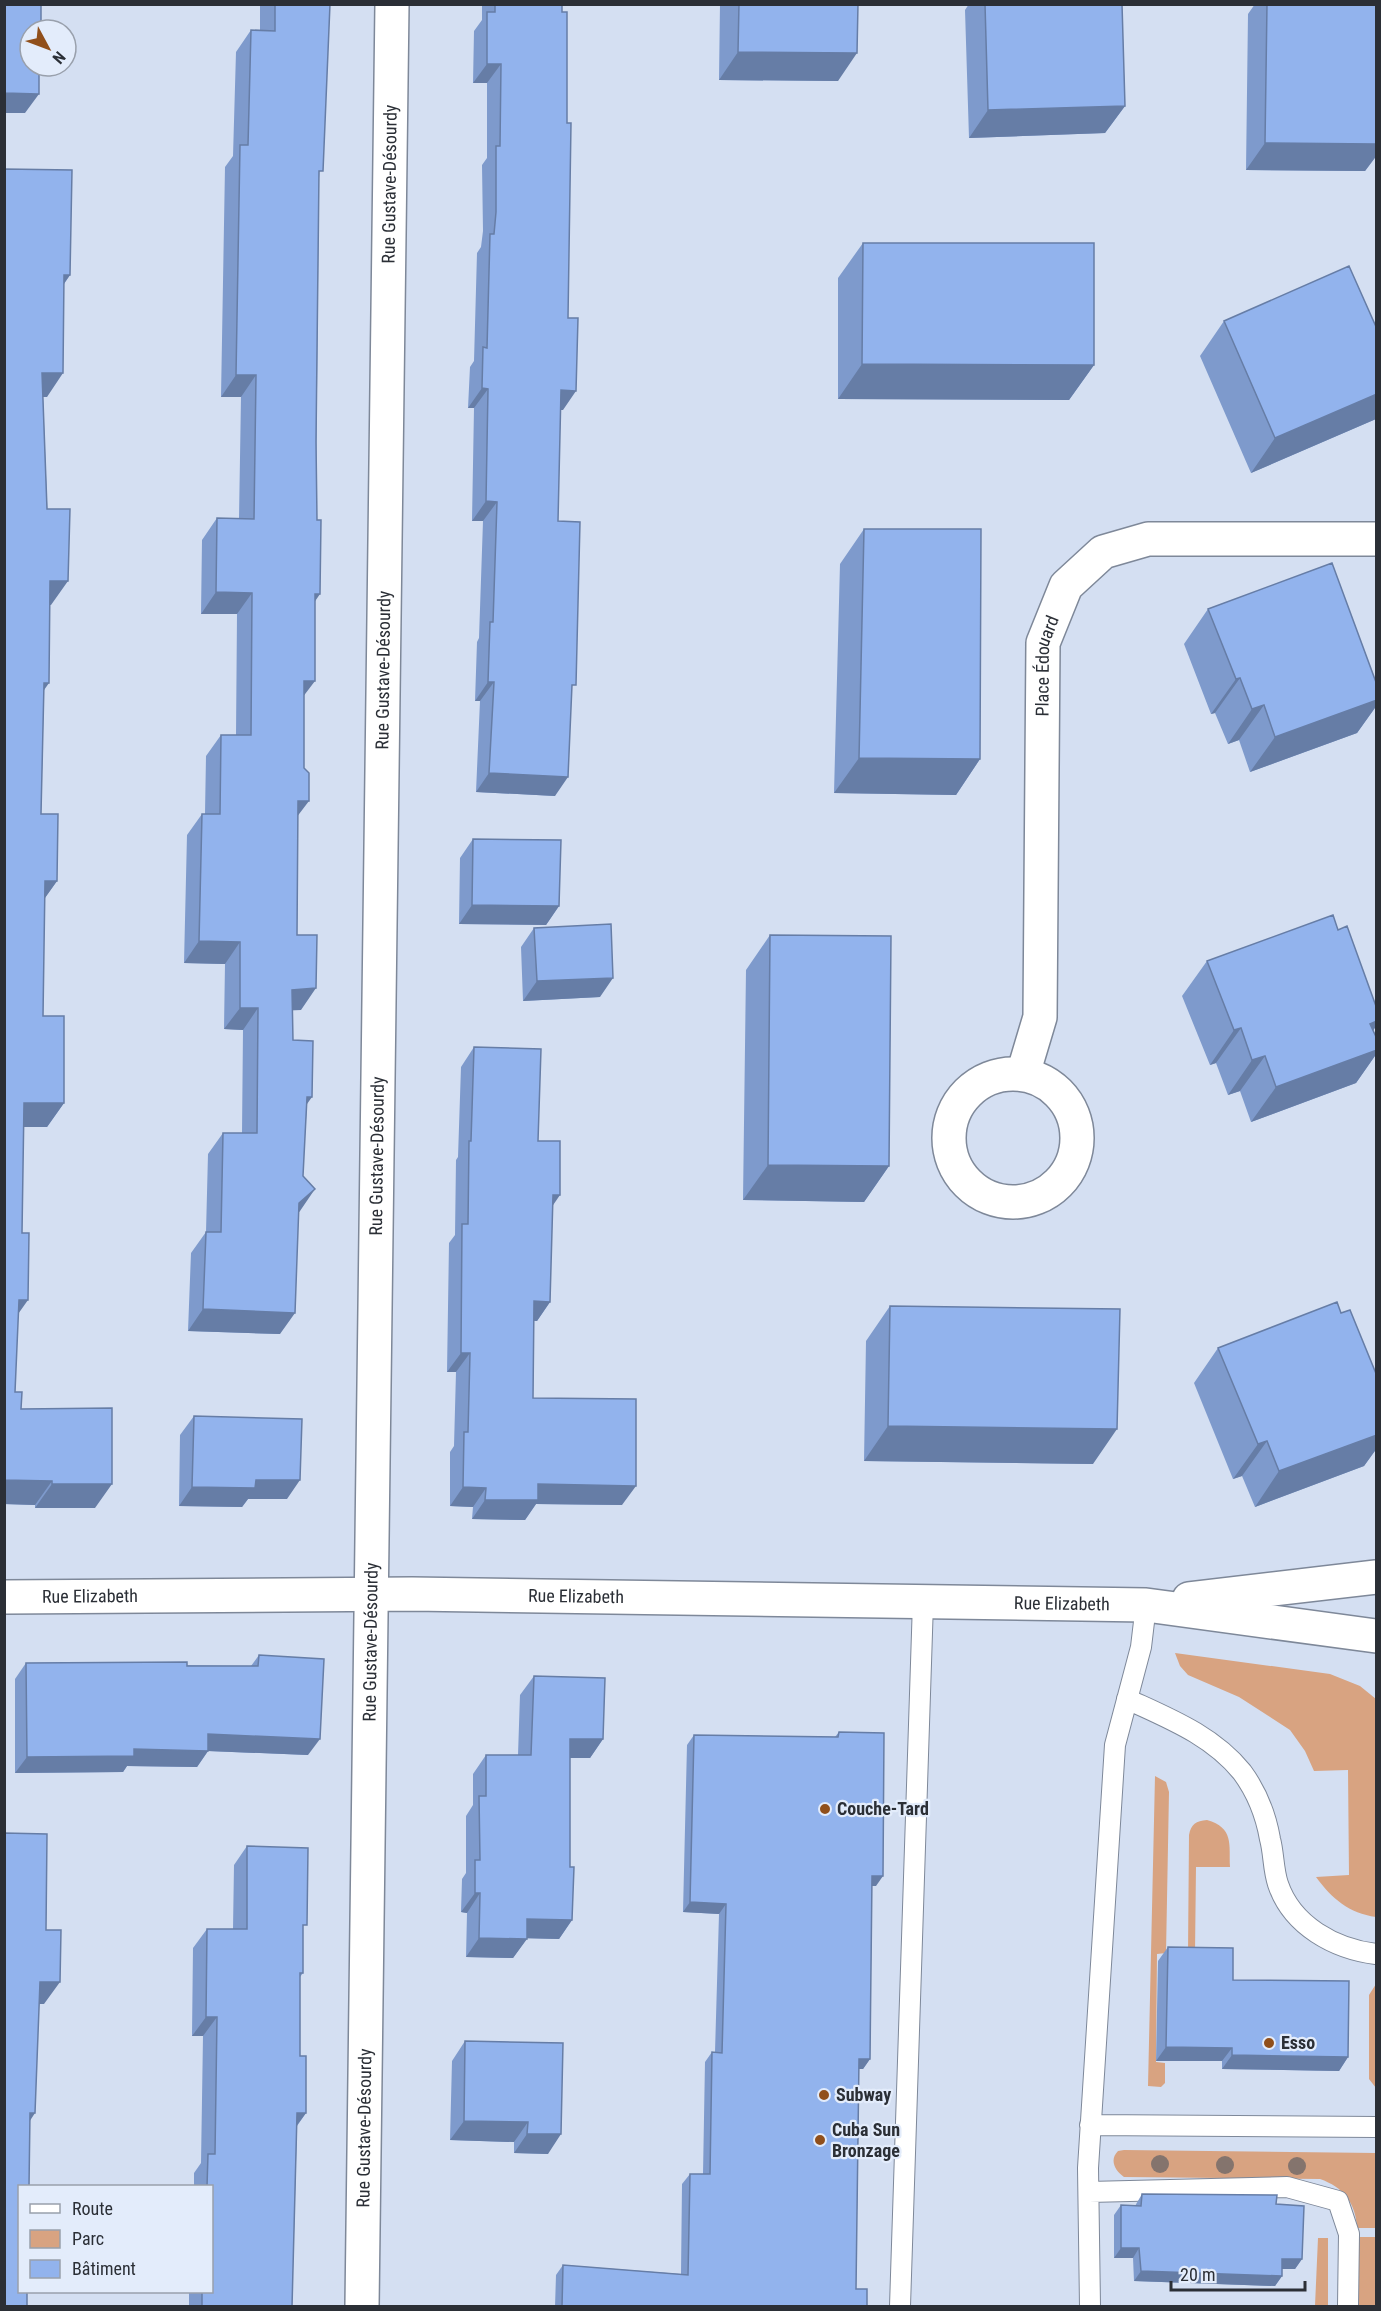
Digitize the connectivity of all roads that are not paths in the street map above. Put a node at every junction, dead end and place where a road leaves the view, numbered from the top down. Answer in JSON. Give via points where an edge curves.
{"nodes":[{"id":1,"x":392,"y":4,"type":"edge"},
{"id":2,"x":1377,"y":539,"type":"edge"},
{"id":3,"x":1023,"y":1074,"type":"dead end"},
{"id":4,"x":1377,"y":1577,"type":"edge"},
{"id":5,"x":372,"y":1595,"type":"junction"},
{"id":6,"x":4,"y":1597,"type":"edge"},
{"id":7,"x":923,"y":1602,"type":"junction"},
{"id":8,"x":1146,"y":1605,"type":"junction"},
{"id":9,"x":1377,"y":1636,"type":"edge"},
{"id":10,"x":1127,"y":1699,"type":"junction"},
{"id":11,"x":1377,"y":1954,"type":"edge"},
{"id":12,"x":1090,"y":2125,"type":"junction"},
{"id":13,"x":1377,"y":2127,"type":"edge"},
{"id":14,"x":1089,"y":2192,"type":"junction"},
{"id":15,"x":362,"y":2307,"type":"edge"},
{"id":16,"x":900,"y":2307,"type":"edge"},
{"id":17,"x":1090,"y":2307,"type":"edge"},
{"id":18,"x":1348,"y":2307,"type":"edge"}],
"edges":[{"from":1,"to":5,"type":"street","name":"Rue Gustave-Désourdy"},
{"from":2,"to":3,"type":"street","name":"Place Édouard","via":[[1148,539],[1104,552],[1066,586],[1043,643],[1040,1017]]},
{"from":4,"to":8,"type":"street","name":"Rue Elizabeth"},
{"from":5,"to":6,"type":"street","name":"Rue Elizabeth"},
{"from":5,"to":7,"type":"street","name":"Rue Elizabeth"},
{"from":5,"to":15,"type":"street","name":"Rue Gustave-Désourdy"},
{"from":7,"to":8,"type":"street","name":"Rue Elizabeth"},
{"from":7,"to":16,"type":"lane"},
{"from":8,"to":9,"type":"street","name":"Rue Elizabeth"},
{"from":8,"to":10,"type":"lane","via":[[1141,1647]]},
{"from":10,"to":11,"type":"lane","via":[[1178,1722],[1227,1756],[1242,1773],[1264,1816],[1285,1903],[1315,1932],[1356,1952]]},
{"from":10,"to":12,"type":"lane","via":[[1115,1745]]},
{"from":12,"to":13,"type":"lane"},
{"from":12,"to":14,"type":"lane"},
{"from":14,"to":17,"type":"lane"},
{"from":14,"to":18,"type":"lane","via":[[1287,2187],[1338,2201],[1349,2234]]}]}
